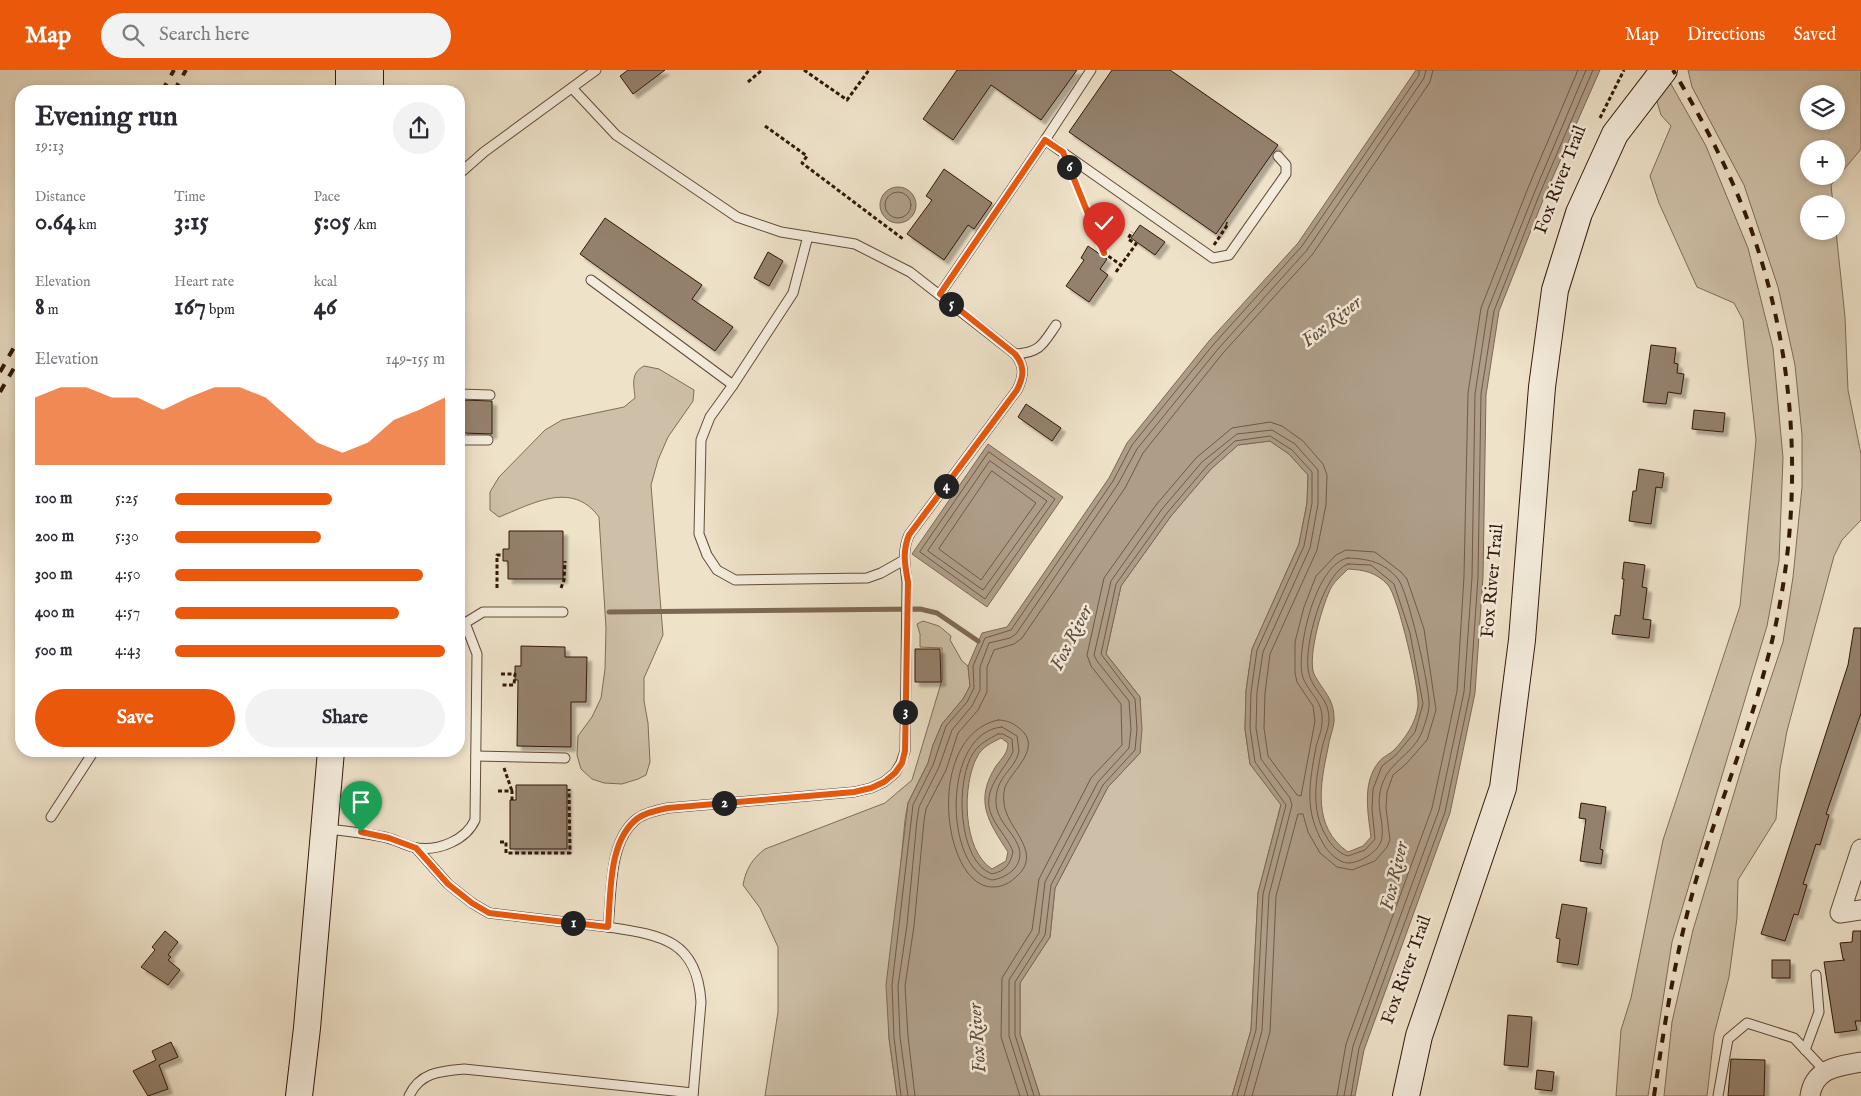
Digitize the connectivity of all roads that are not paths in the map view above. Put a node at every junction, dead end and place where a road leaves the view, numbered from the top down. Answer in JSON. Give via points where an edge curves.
{"nodes":[{"id":1,"x":349,"y":70,"type":"edge"},
{"id":2,"x":370,"y":70,"type":"edge"},
{"id":3,"x":596,"y":70,"type":"edge"},
{"id":4,"x":1091,"y":70,"type":"edge"},
{"id":5,"x":1664,"y":70,"type":"edge"},
{"id":6,"x":349,"y":85,"type":"edge"},
{"id":7,"x":370,"y":85,"type":"edge"},
{"id":8,"x":572,"y":88,"type":"junction"},
{"id":9,"x":1045,"y":140,"type":"junction"},
{"id":10,"x":1278,"y":156,"type":"dead end"},
{"id":11,"x":465,"y":169,"type":"edge"},
{"id":12,"x":808,"y":236,"type":"junction"},
{"id":13,"x":591,"y":280,"type":"dead end"},
{"id":14,"x":940,"y":294,"type":"junction"},
{"id":15,"x":1056,"y":324,"type":"dead end"},
{"id":16,"x":1015,"y":354,"type":"junction"},
{"id":17,"x":733,"y":385,"type":"junction"},
{"id":18,"x":465,"y":394,"type":"edge"},
{"id":19,"x":490,"y":395,"type":"dead end"},
{"id":20,"x":465,"y":440,"type":"edge"},
{"id":21,"x":488,"y":440,"type":"dead end"},
{"id":22,"x":904,"y":560,"type":"junction"},
{"id":23,"x":563,"y":612,"type":"dead end"},
{"id":24,"x":465,"y":621,"type":"edge"},
{"id":25,"x":465,"y":629,"type":"edge"},
{"id":26,"x":476,"y":756,"type":"junction"},
{"id":27,"x":90,"y":757,"type":"edge"},
{"id":28,"x":330,"y":757,"type":"edge"},
{"id":29,"x":565,"y":758,"type":"dead end"},
{"id":30,"x":51,"y":817,"type":"dead end"},
{"id":31,"x":323,"y":829,"type":"junction"},
{"id":32,"x":416,"y":848,"type":"junction"},
{"id":33,"x":1861,"y":850,"type":"edge"},
{"id":34,"x":1861,"y":910,"type":"edge"},
{"id":35,"x":608,"y":927,"type":"junction"},
{"id":36,"x":1816,"y":975,"type":"dead end"},
{"id":37,"x":1805,"y":1050,"type":"junction"},
{"id":38,"x":1861,"y":1062,"type":"edge"},
{"id":39,"x":1825,"y":1071,"type":"junction"},
{"id":40,"x":693,"y":1095,"type":"edge"},
{"id":41,"x":299,"y":1096,"type":"edge"},
{"id":42,"x":409,"y":1096,"type":"edge"},
{"id":43,"x":1406,"y":1096,"type":"edge"},
{"id":44,"x":1718,"y":1096,"type":"edge"},
{"id":45,"x":1810,"y":1096,"type":"edge"}],
"edges":[{"from":1,"to":6,"type":"street"},
{"from":2,"to":7,"type":"street"},
{"from":3,"to":8,"type":"lane"},
{"from":4,"to":9,"type":"lane"},
{"from":5,"to":43,"type":"street","via":[[1615,134],[1579,213],[1556,290],[1542,387],[1522,640],[1503,788],[1419,1036]]},
{"from":8,"to":11,"type":"lane"},
{"from":8,"to":12,"type":"lane","via":[[616,135],[737,217],[782,232]]},
{"from":9,"to":10,"type":"lane","via":[[1213,258],[1230,255],[1286,174],[1286,165]]},
{"from":9,"to":14,"type":"lane"},
{"from":12,"to":14,"type":"lane","via":[[855,244],[910,272]]},
{"from":12,"to":17,"type":"lane","via":[[793,293]]},
{"from":13,"to":17,"type":"lane"},
{"from":14,"to":16,"type":"lane"},
{"from":15,"to":16,"type":"lane","via":[[1042,346],[1034,352]]},
{"from":16,"to":22,"type":"lane","via":[[1023,368],[1017,390],[909,535]]},
{"from":17,"to":22,"type":"lane","via":[[710,417],[701,440],[699,534],[717,570],[735,580],[867,578]]},
{"from":18,"to":19,"type":"lane"},
{"from":20,"to":21,"type":"lane"},
{"from":22,"to":35,"type":"lane","via":[[908,582],[905,751],[895,773],[884,782],[854,792],[668,808],[648,813],[628,828],[616,850]]},
{"from":23,"to":24,"type":"lane","via":[[483,612]]},
{"from":25,"to":26,"type":"lane","via":[[477,654]]},
{"from":26,"to":29,"type":"lane"},
{"from":26,"to":32,"type":"lane","via":[[475,820],[470,830],[435,848]]},
{"from":27,"to":30,"type":"lane"},
{"from":28,"to":31,"type":"street"},
{"from":31,"to":32,"type":"lane","via":[[389,838]]},
{"from":31,"to":41,"type":"street"},
{"from":32,"to":35,"type":"lane","via":[[448,884],[489,913]]},
{"from":33,"to":34,"type":"street","via":[[1840,913]]},
{"from":35,"to":40,"type":"lane","via":[[661,936],[681,950],[694,969],[701,1002]]},
{"from":36,"to":37,"type":"lane","via":[[1819,1012]]},
{"from":37,"to":39,"type":"lane"},
{"from":37,"to":44,"type":"lane","via":[[1794,1038],[1747,1023],[1728,1039]]},
{"from":38,"to":39,"type":"street"},
{"from":39,"to":45,"type":"street","via":[[1817,1076]]},
{"from":40,"to":42,"type":"lane","via":[[464,1069],[435,1072],[414,1086]]}]}
